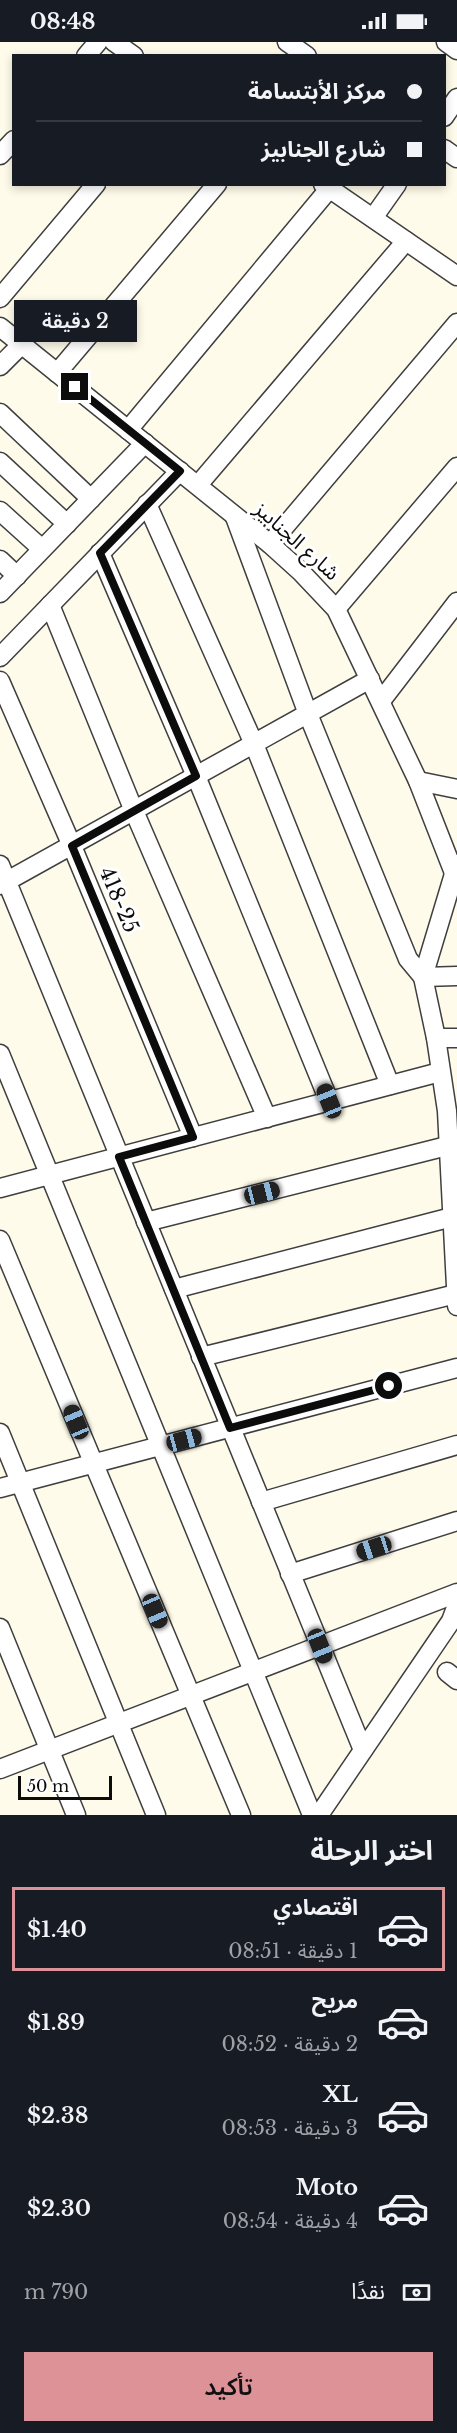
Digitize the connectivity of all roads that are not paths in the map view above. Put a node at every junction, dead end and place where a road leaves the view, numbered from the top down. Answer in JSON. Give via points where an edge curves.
{"nodes":[{"id":1,"x":98,"y":42,"type":"edge"},
{"id":2,"x":114,"y":42,"type":"edge"},
{"id":3,"x":287,"y":42,"type":"edge"},
{"id":4,"x":446,"y":42,"type":"edge"},
{"id":5,"x":457,"y":50,"type":"edge"},
{"id":6,"x":88,"y":54,"type":"edge"},
{"id":7,"x":131,"y":54,"type":"edge"},
{"id":8,"x":304,"y":54,"type":"edge"},
{"id":9,"x":457,"y":98,"type":"edge"},
{"id":10,"x":446,"y":114,"type":"edge"},
{"id":11,"x":12,"y":142,"type":"edge"},
{"id":12,"x":0,"y":155,"type":"edge"},
{"id":13,"x":94,"y":186,"type":"edge"},
{"id":14,"x":215,"y":186,"type":"edge"},
{"id":15,"x":396,"y":186,"type":"edge"},
{"id":16,"x":326,"y":187,"type":"edge"},
{"id":17,"x":373,"y":218,"type":"junction"},
{"id":18,"x":406,"y":241,"type":"junction"},
{"id":19,"x":457,"y":276,"type":"edge"},
{"id":20,"x":0,"y":298,"type":"edge"},
{"id":21,"x":457,"y":322,"type":"edge"},
{"id":22,"x":0,"y":327,"type":"edge"},
{"id":23,"x":22,"y":344,"type":"junction"},
{"id":24,"x":0,"y":366,"type":"edge"},
{"id":25,"x":57,"y":373,"type":"junction"},
{"id":26,"x":0,"y":413,"type":"edge"},
{"id":27,"x":128,"y":430,"type":"junction"},
{"id":28,"x":145,"y":443,"type":"junction"},
{"id":29,"x":0,"y":462,"type":"edge"},
{"id":30,"x":457,"y":467,"type":"edge"},
{"id":31,"x":180,"y":471,"type":"junction"},
{"id":32,"x":198,"y":485,"type":"junction"},
{"id":33,"x":91,"y":499,"type":"junction"},
{"id":34,"x":147,"y":504,"type":"junction"},
{"id":35,"x":0,"y":511,"type":"edge"},
{"id":36,"x":234,"y":515,"type":"junction"},
{"id":37,"x":67,"y":524,"type":"junction"},
{"id":38,"x":270,"y":544,"type":"junction"},
{"id":39,"x":42,"y":549,"type":"junction"},
{"id":40,"x":100,"y":553,"type":"junction"},
{"id":41,"x":0,"y":560,"type":"edge"},
{"id":42,"x":17,"y":576,"type":"junction"},
{"id":43,"x":0,"y":593,"type":"edge"},
{"id":44,"x":457,"y":602,"type":"edge"},
{"id":45,"x":50,"y":605,"type":"junction"},
{"id":46,"x":336,"y":609,"type":"junction"},
{"id":47,"x":0,"y":657,"type":"edge"},
{"id":48,"x":370,"y":679,"type":"junction"},
{"id":49,"x":0,"y":681,"type":"edge"},
{"id":50,"x":381,"y":701,"type":"junction"},
{"id":51,"x":308,"y":714,"type":"junction"},
{"id":52,"x":254,"y":744,"type":"junction"},
{"id":53,"x":196,"y":776,"type":"junction"},
{"id":54,"x":418,"y":781,"type":"junction"},
{"id":55,"x":457,"y":789,"type":"edge"},
{"id":56,"x":134,"y":811,"type":"junction"},
{"id":57,"x":72,"y":846,"type":"junction"},
{"id":58,"x":2,"y":877,"type":"edge"},
{"id":59,"x":454,"y":879,"type":"edge"},
{"id":60,"x":457,"y":976,"type":"edge"},
{"id":61,"x":423,"y":977,"type":"junction"},
{"id":62,"x":436,"y":1038,"type":"junction"},
{"id":63,"x":457,"y":1038,"type":"edge"},
{"id":64,"x":0,"y":1054,"type":"edge"},
{"id":65,"x":440,"y":1072,"type":"junction"},
{"id":66,"x":390,"y":1085,"type":"junction"},
{"id":67,"x":329,"y":1101,"type":"junction"},
{"id":68,"x":452,"y":1111,"type":"edge"},
{"id":69,"x":267,"y":1118,"type":"junction"},
{"id":70,"x":193,"y":1137,"type":"junction"},
{"id":71,"x":447,"y":1146,"type":"junction"},
{"id":72,"x":119,"y":1157,"type":"junction"},
{"id":73,"x":50,"y":1175,"type":"junction"},
{"id":74,"x":454,"y":1185,"type":"edge"},
{"id":75,"x":0,"y":1188,"type":"edge"},
{"id":76,"x":452,"y":1218,"type":"junction"},
{"id":77,"x":146,"y":1222,"type":"junction"},
{"id":78,"x":0,"y":1240,"type":"edge"},
{"id":79,"x":456,"y":1258,"type":"edge"},
{"id":80,"x":174,"y":1289,"type":"junction"},
{"id":81,"x":456,"y":1300,"type":"edge"},
{"id":82,"x":201,"y":1358,"type":"junction"},
{"id":83,"x":457,"y":1368,"type":"edge"},
{"id":84,"x":230,"y":1428,"type":"junction"},
{"id":85,"x":0,"y":1433,"type":"edge"},
{"id":86,"x":457,"y":1445,"type":"edge"},
{"id":87,"x":162,"y":1446,"type":"junction"},
{"id":88,"x":93,"y":1463,"type":"junction"},
{"id":89,"x":20,"y":1483,"type":"junction"},
{"id":90,"x":0,"y":1488,"type":"edge"},
{"id":91,"x":261,"y":1502,"type":"junction"},
{"id":92,"x":457,"y":1521,"type":"edge"},
{"id":93,"x":290,"y":1574,"type":"junction"},
{"id":94,"x":457,"y":1593,"type":"edge"},
{"id":95,"x":457,"y":1605,"type":"edge"},
{"id":96,"x":0,"y":1628,"type":"edge"},
{"id":97,"x":320,"y":1646,"type":"junction"},
{"id":98,"x":254,"y":1671,"type":"junction"},
{"id":99,"x":191,"y":1695,"type":"junction"},
{"id":100,"x":118,"y":1724,"type":"junction"},
{"id":101,"x":48,"y":1750,"type":"junction"},
{"id":102,"x":363,"y":1750,"type":"junction"},
{"id":103,"x":0,"y":1769,"type":"edge"},
{"id":104,"x":76,"y":1815,"type":"edge"},
{"id":105,"x":156,"y":1815,"type":"edge"},
{"id":106,"x":241,"y":1815,"type":"edge"},
{"id":107,"x":312,"y":1815,"type":"edge"},
{"id":108,"x":319,"y":1815,"type":"edge"}],
"edges":[{"from":1,"to":6,"type":"street"},
{"from":2,"to":7,"type":"street"},
{"from":3,"to":8,"type":"street"},
{"from":4,"to":5,"type":"street"},
{"from":9,"to":10,"type":"street"},
{"from":11,"to":12,"type":"street"},
{"from":13,"to":20,"type":"street"},
{"from":14,"to":25,"type":"street"},
{"from":15,"to":17,"type":"street"},
{"from":16,"to":17,"type":"street"},
{"from":16,"to":27,"type":"street"},
{"from":17,"to":18,"type":"street"},
{"from":18,"to":19,"type":"street"},
{"from":18,"to":32,"type":"street"},
{"from":21,"to":38,"type":"street"},
{"from":22,"to":23,"type":"street","name":"شارع الجنابيز"},
{"from":23,"to":24,"type":"street"},
{"from":23,"to":25,"type":"street","name":"شارع الجنابيز"},
{"from":25,"to":27,"type":"street","name":"شارع الجنابيز"},
{"from":26,"to":33,"type":"street"},
{"from":27,"to":28,"type":"street","name":"شارع الجنابيز"},
{"from":28,"to":31,"type":"street","name":"شارع الجنابيز"},
{"from":28,"to":33,"type":"street"},
{"from":29,"to":37,"type":"street"},
{"from":30,"to":46,"type":"street"},
{"from":31,"to":32,"type":"street","name":"شارع الجنابيز"},
{"from":31,"to":34,"type":"street"},
{"from":32,"to":36,"type":"street","name":"شارع الجنابيز"},
{"from":33,"to":37,"type":"street"},
{"from":34,"to":40,"type":"street"},
{"from":34,"to":52,"type":"street"},
{"from":35,"to":39,"type":"street"},
{"from":36,"to":38,"type":"street","name":"شارع الجنابيز"},
{"from":36,"to":51,"type":"street"},
{"from":37,"to":39,"type":"street"},
{"from":38,"to":46,"type":"street","name":"شارع الجنابيز"},
{"from":39,"to":42,"type":"street"},
{"from":40,"to":45,"type":"street"},
{"from":40,"to":53,"type":"street"},
{"from":41,"to":42,"type":"street"},
{"from":42,"to":43,"type":"street"},
{"from":44,"to":50,"type":"street"},
{"from":45,"to":47,"type":"street"},
{"from":45,"to":56,"type":"street"},
{"from":46,"to":48,"type":"street","name":"شارع الجنابيز"},
{"from":48,"to":50,"type":"street","name":"شارع الجنابيز"},
{"from":48,"to":51,"type":"street"},
{"from":49,"to":57,"type":"street","name":"418-25"},
{"from":50,"to":54,"type":"street","name":"شارع الجنابيز"},
{"from":51,"to":52,"type":"street"},
{"from":51,"to":61,"type":"street","via":[[408,959]]},
{"from":52,"to":53,"type":"street"},
{"from":52,"to":66,"type":"street"},
{"from":53,"to":56,"type":"street"},
{"from":53,"to":67,"type":"street"},
{"from":54,"to":55,"type":"street"},
{"from":54,"to":59,"type":"street","name":"شارع الجنابيز"},
{"from":56,"to":57,"type":"street"},
{"from":56,"to":69,"type":"street"},
{"from":57,"to":58,"type":"street"},
{"from":57,"to":70,"type":"street","name":"418-25"},
{"from":58,"to":72,"type":"street"},
{"from":59,"to":61,"type":"street"},
{"from":60,"to":61,"type":"street"},
{"from":61,"to":62,"type":"street"},
{"from":62,"to":63,"type":"street"},
{"from":62,"to":65,"type":"street"},
{"from":64,"to":73,"type":"street"},
{"from":65,"to":66,"type":"street"},
{"from":65,"to":68,"type":"street"},
{"from":66,"to":67,"type":"street"},
{"from":67,"to":69,"type":"street"},
{"from":68,"to":71,"type":"street"},
{"from":69,"to":70,"type":"street"},
{"from":70,"to":72,"type":"street"},
{"from":71,"to":74,"type":"street"},
{"from":71,"to":77,"type":"street"},
{"from":72,"to":73,"type":"street"},
{"from":72,"to":77,"type":"street"},
{"from":73,"to":75,"type":"street"},
{"from":73,"to":87,"type":"street"},
{"from":74,"to":76,"type":"street"},
{"from":76,"to":79,"type":"street"},
{"from":76,"to":80,"type":"street"},
{"from":77,"to":80,"type":"street"},
{"from":78,"to":88,"type":"street"},
{"from":79,"to":81,"type":"street"},
{"from":80,"to":82,"type":"street"},
{"from":81,"to":82,"type":"street"},
{"from":82,"to":84,"type":"street"},
{"from":83,"to":84,"type":"street"},
{"from":84,"to":87,"type":"street"},
{"from":84,"to":91,"type":"street"},
{"from":85,"to":89,"type":"street"},
{"from":86,"to":91,"type":"street"},
{"from":87,"to":88,"type":"street"},
{"from":87,"to":98,"type":"street"},
{"from":88,"to":89,"type":"street"},
{"from":88,"to":99,"type":"street"},
{"from":89,"to":90,"type":"street"},
{"from":89,"to":100,"type":"street"},
{"from":91,"to":93,"type":"street"},
{"from":92,"to":93,"type":"street"},
{"from":93,"to":97,"type":"street"},
{"from":94,"to":97,"type":"street"},
{"from":95,"to":102,"type":"street","via":[[451,1621]]},
{"from":96,"to":101,"type":"street"},
{"from":97,"to":98,"type":"street"},
{"from":97,"to":102,"type":"street"},
{"from":98,"to":99,"type":"street"},
{"from":98,"to":107,"type":"street"},
{"from":99,"to":100,"type":"street"},
{"from":99,"to":106,"type":"street"},
{"from":100,"to":101,"type":"street"},
{"from":100,"to":105,"type":"street"},
{"from":101,"to":103,"type":"street"},
{"from":101,"to":104,"type":"street"},
{"from":102,"to":108,"type":"street"}]}
